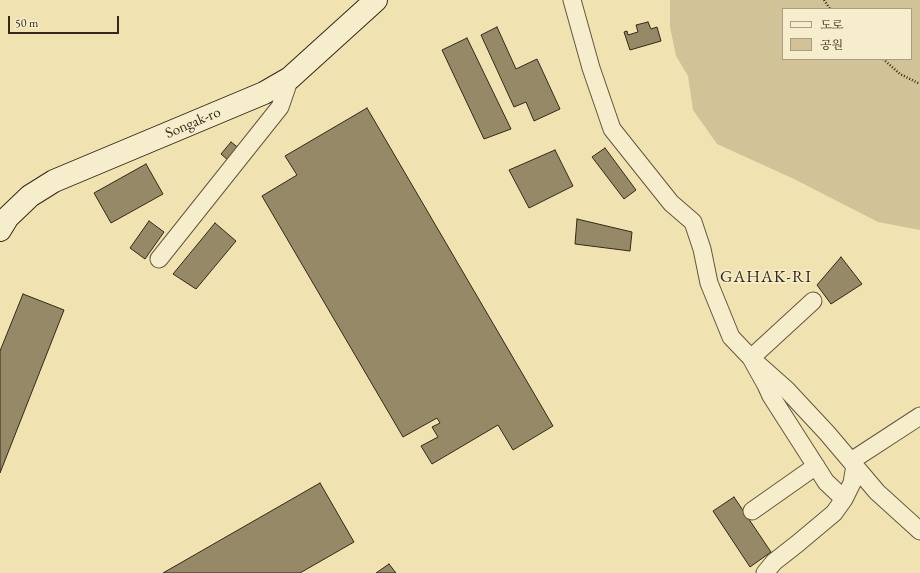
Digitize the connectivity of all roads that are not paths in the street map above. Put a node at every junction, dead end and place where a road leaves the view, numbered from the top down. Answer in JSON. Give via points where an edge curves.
{"nodes":[{"id":1,"x":364,"y":0,"type":"edge"},
{"id":2,"x":376,"y":0,"type":"edge"},
{"id":3,"x":572,"y":0,"type":"edge"},
{"id":4,"x":290,"y":78,"type":"junction"},
{"id":5,"x":0,"y":213,"type":"edge"},
{"id":6,"x":0,"y":230,"type":"edge"},
{"id":7,"x":159,"y":259,"type":"dead end"},
{"id":8,"x":813,"y":301,"type":"dead end"},
{"id":9,"x":751,"y":358,"type":"junction"},
{"id":10,"x":920,"y":416,"type":"edge"},
{"id":11,"x":853,"y":463,"type":"junction"},
{"id":12,"x":816,"y":466,"type":"junction"},
{"id":13,"x":844,"y":499,"type":"junction"},
{"id":14,"x":752,"y":512,"type":"dead end"},
{"id":15,"x":920,"y":532,"type":"edge"},
{"id":16,"x":765,"y":573,"type":"edge"}],
"edges":[{"from":1,"to":5,"type":"main road","via":[[286,71],[258,86],[49,174],[25,187]]},
{"from":2,"to":4,"type":"main road","name":"Songak-ro"},
{"from":3,"to":9,"type":"street","via":[[612,130],[671,203],[693,222],[719,310],[731,337]]},
{"from":4,"to":6,"type":"main road","name":"Songak-ro","via":[[264,93],[54,181],[30,196],[8,217]]},
{"from":4,"to":7,"type":"street","via":[[280,107]]},
{"from":8,"to":9,"type":"street"},
{"from":9,"to":11,"type":"street","via":[[786,389]]},
{"from":9,"to":12,"type":"street","via":[[771,396]]},
{"from":10,"to":11,"type":"street"},
{"from":11,"to":13,"type":"street","via":[[852,483]]},
{"from":11,"to":15,"type":"street","via":[[877,492]]},
{"from":12,"to":13,"type":"street","via":[[826,482]]},
{"from":12,"to":14,"type":"street"},
{"from":13,"to":16,"type":"street","via":[[834,513],[774,562]]}]}
